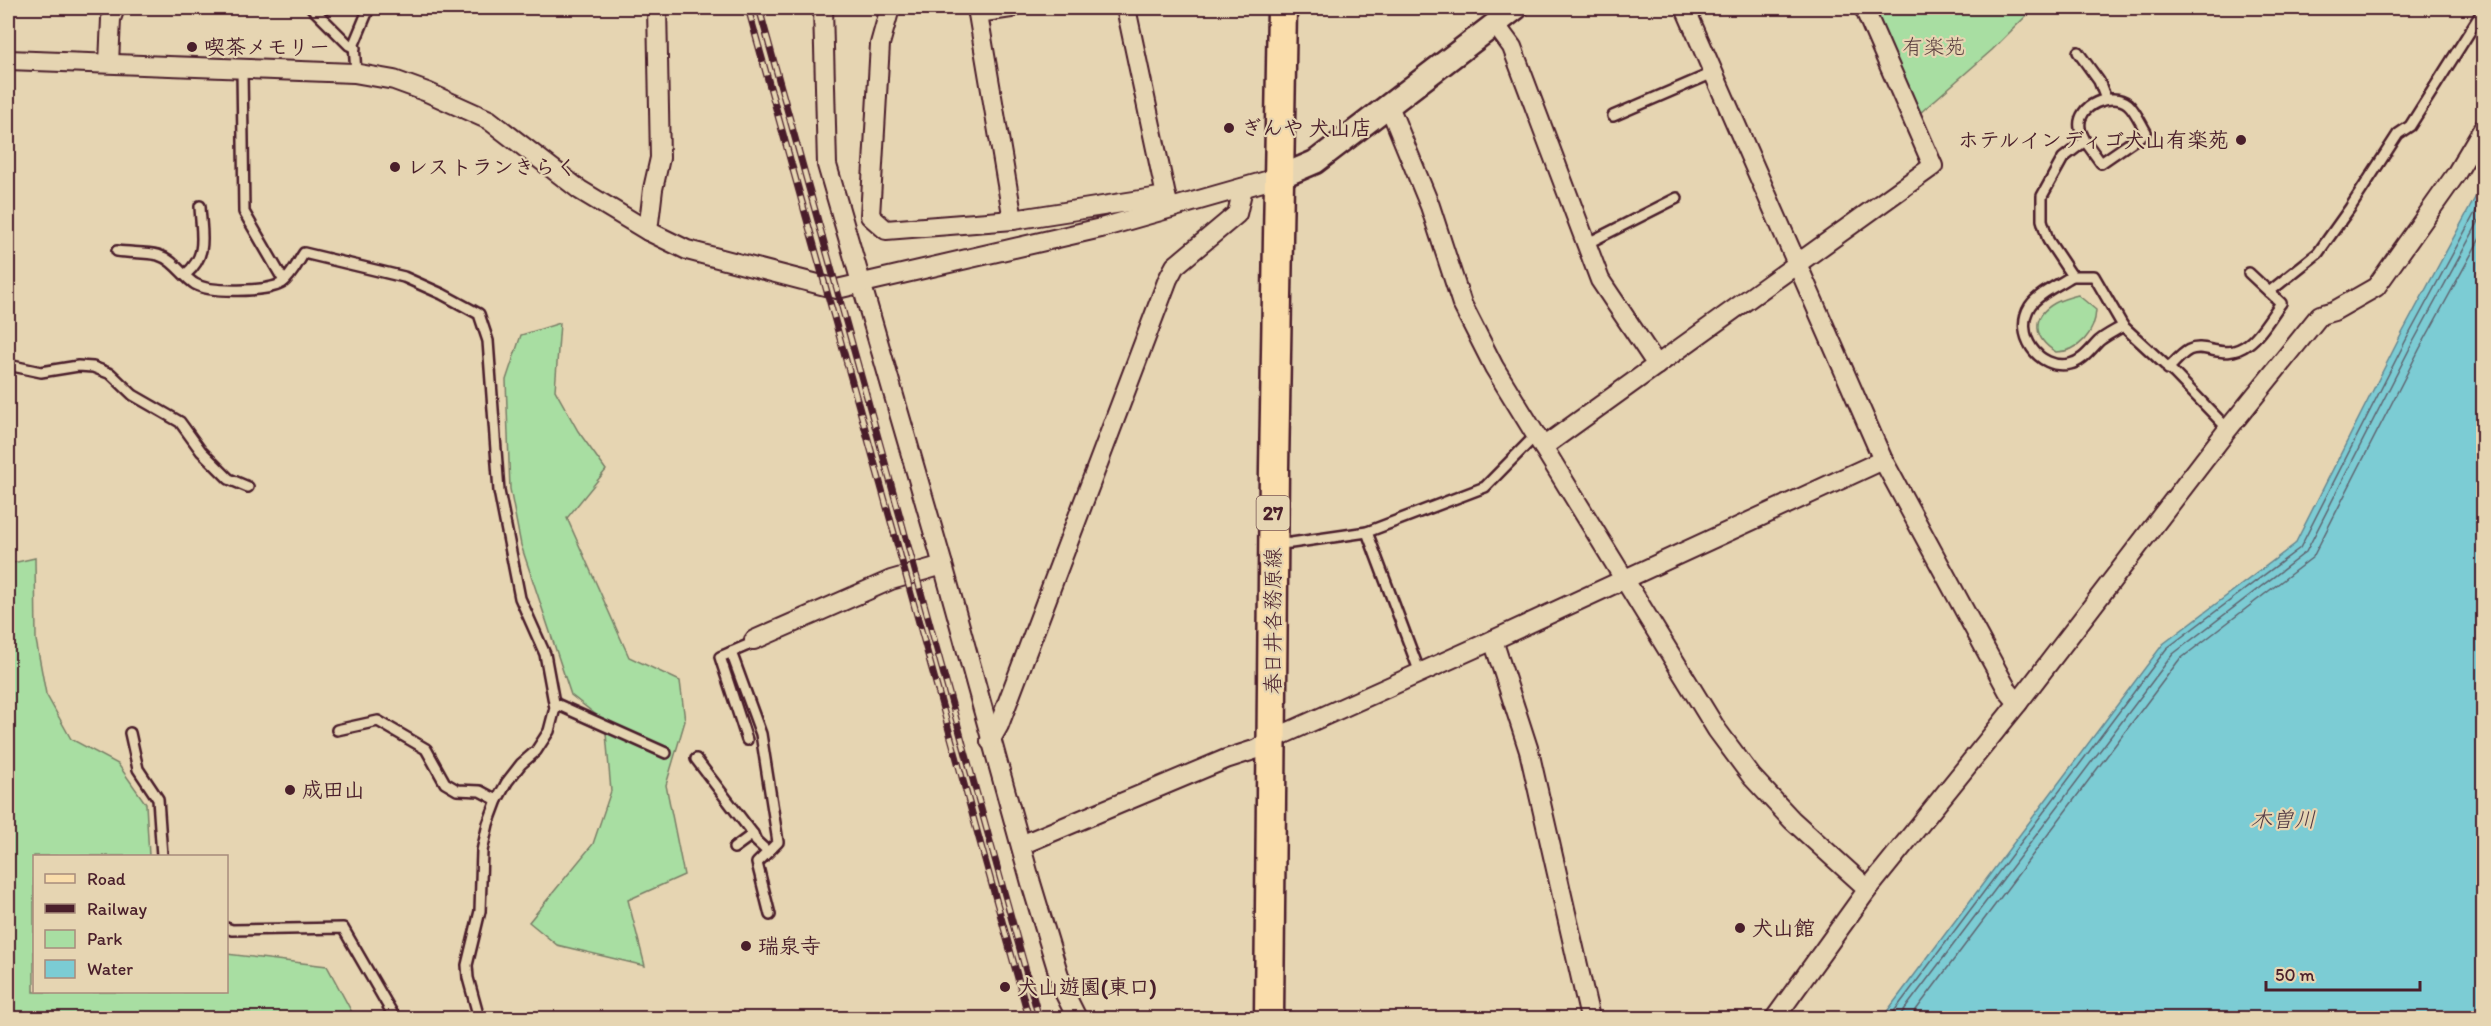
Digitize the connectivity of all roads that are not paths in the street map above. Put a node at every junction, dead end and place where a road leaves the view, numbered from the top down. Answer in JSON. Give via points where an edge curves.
{"nodes":[{"id":1,"x":115,"y":8,"type":"edge"},
{"id":2,"x":312,"y":8,"type":"edge"},
{"id":3,"x":369,"y":8,"type":"edge"},
{"id":4,"x":657,"y":8,"type":"edge"},
{"id":5,"x":823,"y":8,"type":"edge"},
{"id":6,"x":890,"y":8,"type":"edge"},
{"id":7,"x":1011,"y":8,"type":"edge"},
{"id":8,"x":1126,"y":8,"type":"edge"},
{"id":9,"x":1282,"y":8,"type":"edge"},
{"id":10,"x":1516,"y":8,"type":"edge"},
{"id":11,"x":1685,"y":8,"type":"edge"},
{"id":12,"x":1864,"y":8,"type":"edge"},
{"id":13,"x":2484,"y":9,"type":"edge"},
{"id":14,"x":977,"y":10,"type":"edge"},
{"id":15,"x":1495,"y":24,"type":"junction"},
{"id":16,"x":355,"y":48,"type":"junction"},
{"id":17,"x":2078,"y":52,"type":"dead end"},
{"id":18,"x":8,"y":60,"type":"edge"},
{"id":19,"x":109,"y":63,"type":"junction"},
{"id":20,"x":242,"y":70,"type":"junction"},
{"id":21,"x":356,"y":74,"type":"junction"},
{"id":22,"x":1713,"y":74,"type":"junction"},
{"id":23,"x":2106,"y":99,"type":"junction"},
{"id":24,"x":1389,"y":106,"type":"junction"},
{"id":25,"x":1614,"y":116,"type":"dead end"},
{"id":26,"x":2484,"y":127,"type":"edge"},
{"id":27,"x":2085,"y":141,"type":"junction"},
{"id":28,"x":1280,"y":177,"type":"junction"},
{"id":29,"x":1243,"y":188,"type":"junction"},
{"id":30,"x":1677,"y":198,"type":"dead end"},
{"id":31,"x":1168,"y":202,"type":"junction"},
{"id":32,"x":200,"y":206,"type":"dead end"},
{"id":33,"x":1013,"y":220,"type":"junction"},
{"id":34,"x":648,"y":231,"type":"junction"},
{"id":35,"x":1586,"y":244,"type":"junction"},
{"id":36,"x":117,"y":251,"type":"dead end"},
{"id":37,"x":1797,"y":265,"type":"junction"},
{"id":38,"x":2249,"y":273,"type":"dead end"},
{"id":39,"x":186,"y":274,"type":"junction"},
{"id":40,"x":2072,"y":276,"type":"junction"},
{"id":41,"x":284,"y":281,"type":"junction"},
{"id":42,"x":860,"y":284,"type":"junction"},
{"id":43,"x":2269,"y":292,"type":"junction"},
{"id":44,"x":2123,"y":326,"type":"junction"},
{"id":45,"x":8,"y":365,"type":"edge"},
{"id":46,"x":1657,"y":365,"type":"junction"},
{"id":47,"x":2168,"y":369,"type":"junction"},
{"id":48,"x":2228,"y":429,"type":"junction"},
{"id":49,"x":1539,"y":441,"type":"junction"},
{"id":50,"x":1883,"y":460,"type":"junction"},
{"id":51,"x":248,"y":487,"type":"dead end"},
{"id":52,"x":1366,"y":532,"type":"junction"},
{"id":53,"x":1273,"y":544,"type":"junction"},
{"id":54,"x":943,"y":565,"type":"junction"},
{"id":55,"x":1624,"y":580,"type":"junction"},
{"id":56,"x":1493,"y":640,"type":"junction"},
{"id":57,"x":755,"y":641,"type":"joint"},
{"id":58,"x":731,"y":652,"type":"junction"},
{"id":59,"x":1420,"y":673,"type":"junction"},
{"id":60,"x":554,"y":703,"type":"junction"},
{"id":61,"x":2018,"y":703,"type":"junction"},
{"id":62,"x":337,"y":729,"type":"dead end"},
{"id":63,"x":130,"y":733,"type":"dead end"},
{"id":64,"x":1273,"y":739,"type":"junction"},
{"id":65,"x":747,"y":740,"type":"dead end"},
{"id":66,"x":990,"y":741,"type":"junction"},
{"id":67,"x":666,"y":753,"type":"dead end"},
{"id":68,"x":696,"y":759,"type":"dead end"},
{"id":69,"x":497,"y":800,"type":"junction"},
{"id":70,"x":753,"y":834,"type":"junction"},
{"id":71,"x":1021,"y":845,"type":"junction"},
{"id":72,"x":734,"y":848,"type":"dead end"},
{"id":73,"x":768,"y":852,"type":"junction"},
{"id":74,"x":162,"y":855,"type":"edge"},
{"id":75,"x":1868,"y":889,"type":"junction"},
{"id":76,"x":770,"y":915,"type":"dead end"},
{"id":77,"x":228,"y":929,"type":"edge"},
{"id":78,"x":395,"y":1018,"type":"edge"},
{"id":79,"x":479,"y":1018,"type":"edge"},
{"id":80,"x":1077,"y":1018,"type":"edge"},
{"id":81,"x":1269,"y":1018,"type":"edge"},
{"id":82,"x":1590,"y":1018,"type":"edge"},
{"id":83,"x":1775,"y":1018,"type":"edge"}],
"edges":[{"from":1,"to":19,"type":"street"},
{"from":2,"to":16,"type":"lane"},
{"from":3,"to":16,"type":"lane"},
{"from":4,"to":34,"type":"street","via":[[660,158]]},
{"from":5,"to":42,"type":"street","via":[[826,165]]},
{"from":6,"to":33,"type":"street","via":[[880,45],[870,216],[886,230]]},
{"from":7,"to":14,"type":"street"},
{"from":8,"to":31,"type":"street"},
{"from":9,"to":28,"type":"main road","name":"春日井各務原線","number":"27"},
{"from":10,"to":15,"type":"street"},
{"from":11,"to":22,"type":"street"},
{"from":12,"to":37,"type":"street","via":[[1932,166]]},
{"from":13,"to":43,"type":"lane","via":[[2410,126],[2398,134],[2318,253]]},
{"from":14,"to":33,"type":"street"},
{"from":15,"to":24,"type":"street"},
{"from":15,"to":35,"type":"street","via":[[1512,47]]},
{"from":16,"to":21,"type":"lane"},
{"from":17,"to":23,"type":"lane","via":[[2099,81]]},
{"from":18,"to":19,"type":"street"},
{"from":19,"to":20,"type":"street"},
{"from":20,"to":21,"type":"street"},
{"from":20,"to":41,"type":"lane","via":[[244,212]]},
{"from":21,"to":34,"type":"street","via":[[394,80],[489,120],[580,190]]},
{"from":22,"to":25,"type":"lane"},
{"from":22,"to":37,"type":"street"},
{"from":23,"to":27,"type":"lane","via":[[2095,102],[2083,114],[2079,127]]},
{"from":23,"to":27,"type":"lane","via":[[2128,104],[2146,132],[2101,163]]},
{"from":24,"to":28,"type":"street","via":[[1315,162]]},
{"from":24,"to":49,"type":"street","via":[[1430,206],[1462,304]]},
{"from":26,"to":48,"type":"street","via":[[2456,174],[2376,287],[2320,315]]},
{"from":27,"to":40,"type":"lane","via":[[2063,158],[2042,196],[2042,220],[2048,240]]},
{"from":28,"to":29,"type":"street"},
{"from":28,"to":53,"type":"main road","name":"春日井各務原線","number":"27"},
{"from":29,"to":31,"type":"street"},
{"from":29,"to":66,"type":"street","via":[[1237,214],[1175,266],[1168,279]]},
{"from":30,"to":35,"type":"lane"},
{"from":31,"to":33,"type":"street"},
{"from":31,"to":42,"type":"street","via":[[1089,231]]},
{"from":32,"to":39,"type":"lane","via":[[201,257]]},
{"from":34,"to":42,"type":"street","via":[[687,249],[837,289]]},
{"from":35,"to":46,"type":"street","via":[[1600,280]]},
{"from":36,"to":39,"type":"lane","via":[[159,255]]},
{"from":37,"to":46,"type":"street"},
{"from":37,"to":50,"type":"street"},
{"from":38,"to":43,"type":"lane"},
{"from":39,"to":41,"type":"lane","via":[[193,283],[206,288],[274,287]]},
{"from":40,"to":44,"type":"lane","via":[[2094,276]]},
{"from":40,"to":44,"type":"lane","via":[[2031,306],[2025,329],[2032,351],[2051,363],[2072,363]]},
{"from":41,"to":60,"type":"lane","via":[[304,253],[404,277],[479,314],[488,341],[499,491],[520,598],[545,654]]},
{"from":42,"to":54,"type":"street"},
{"from":43,"to":47,"type":"lane","via":[[2281,303],[2251,343],[2227,352],[2189,350]]},
{"from":44,"to":47,"type":"lane"},
{"from":45,"to":51,"type":"lane","via":[[41,372],[93,367],[111,374],[133,395],[180,422],[229,479]]},
{"from":46,"to":49,"type":"street"},
{"from":47,"to":48,"type":"lane"},
{"from":48,"to":61,"type":"street"},
{"from":49,"to":52,"type":"lane","via":[[1485,487]]},
{"from":49,"to":55,"type":"street"},
{"from":50,"to":55,"type":"street"},
{"from":50,"to":61,"type":"street"},
{"from":52,"to":53,"type":"lane"},
{"from":52,"to":59,"type":"lane"},
{"from":53,"to":64,"type":"main road","name":"春日井各務原線","number":"27"},
{"from":54,"to":57,"type":"street","via":[[891,580]]},
{"from":54,"to":66,"type":"street"},
{"from":55,"to":56,"type":"street"},
{"from":55,"to":75,"type":"street","via":[[1717,730],[1752,777],[1792,820]]},
{"from":56,"to":59,"type":"street"},
{"from":56,"to":82,"type":"street","via":[[1529,751]]},
{"from":57,"to":58,"type":"lane"},
{"from":58,"to":65,"type":"lane","via":[[720,657]]},
{"from":58,"to":73,"type":"lane","via":[[761,734],[778,842]]},
{"from":59,"to":64,"type":"street"},
{"from":60,"to":67,"type":"lane"},
{"from":60,"to":69,"type":"lane","via":[[549,731]]},
{"from":61,"to":75,"type":"street"},
{"from":62,"to":69,"type":"lane","via":[[378,721],[426,749],[445,783],[457,790],[480,791]]},
{"from":63,"to":74,"type":"lane","via":[[138,769],[158,799]]},
{"from":64,"to":71,"type":"street","via":[[1257,749]]},
{"from":64,"to":81,"type":"main road","name":"春日井各務原線","number":"27"},
{"from":66,"to":71,"type":"street"},
{"from":68,"to":70,"type":"lane"},
{"from":69,"to":79,"type":"lane","via":[[482,851],[480,911],[467,965]]},
{"from":70,"to":72,"type":"lane"},
{"from":70,"to":73,"type":"lane"},
{"from":71,"to":80,"type":"street","via":[[1064,992]]},
{"from":73,"to":76,"type":"lane","via":[[757,863]]},
{"from":75,"to":83,"type":"street"},
{"from":77,"to":78,"type":"lane","via":[[343,928]]}]}
